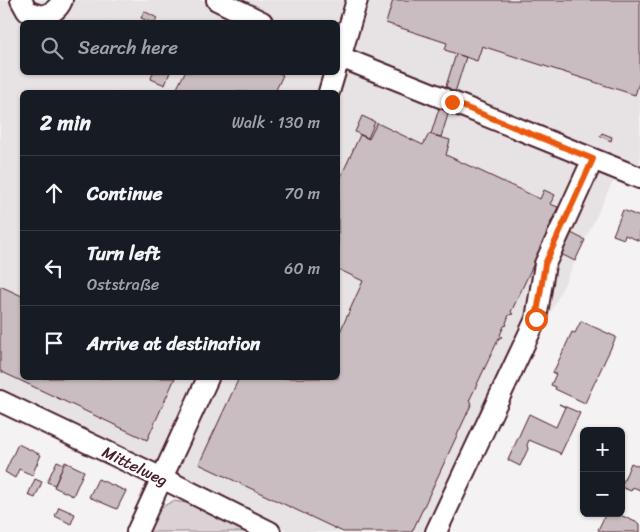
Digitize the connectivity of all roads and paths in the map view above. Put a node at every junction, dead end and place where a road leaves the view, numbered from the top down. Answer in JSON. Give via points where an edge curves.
{"nodes":[{"id":1,"x":20,"y":0,"type":"edge"},
{"id":2,"x":62,"y":0,"type":"edge"},
{"id":3,"x":218,"y":0,"type":"edge"},
{"id":4,"x":357,"y":0,"type":"edge"},
{"id":5,"x":258,"y":20,"type":"edge"},
{"id":6,"x":340,"y":56,"type":"edge"},
{"id":7,"x":340,"y":64,"type":"edge"},
{"id":8,"x":334,"y":75,"type":"edge"},
{"id":9,"x":330,"y":90,"type":"edge"},
{"id":10,"x":593,"y":159,"type":"junction"},
{"id":11,"x":640,"y":178,"type":"edge"},
{"id":12,"x":207,"y":380,"type":"edge"},
{"id":13,"x":0,"y":401,"type":"edge"},
{"id":14,"x":162,"y":478,"type":"junction"},
{"id":15,"x":137,"y":532,"type":"edge"},
{"id":16,"x":270,"y":532,"type":"edge"},
{"id":17,"x":436,"y":532,"type":"edge"}],
"edges":[{"from":1,"to":2,"type":"street","via":[[27,11],[41,16],[54,12]]},
{"from":3,"to":5,"type":"street"},
{"from":4,"to":6,"type":"street"},
{"from":7,"to":10,"type":"street","via":[[447,100]]},
{"from":8,"to":9,"type":"street"},
{"from":10,"to":11,"type":"street"},
{"from":10,"to":17,"type":"street","via":[[545,264],[536,319]]},
{"from":12,"to":14,"type":"street"},
{"from":13,"to":14,"type":"street","name":"Mittelweg"},
{"from":14,"to":15,"type":"street"},
{"from":14,"to":16,"type":"street","name":"Mittelweg"}]}
